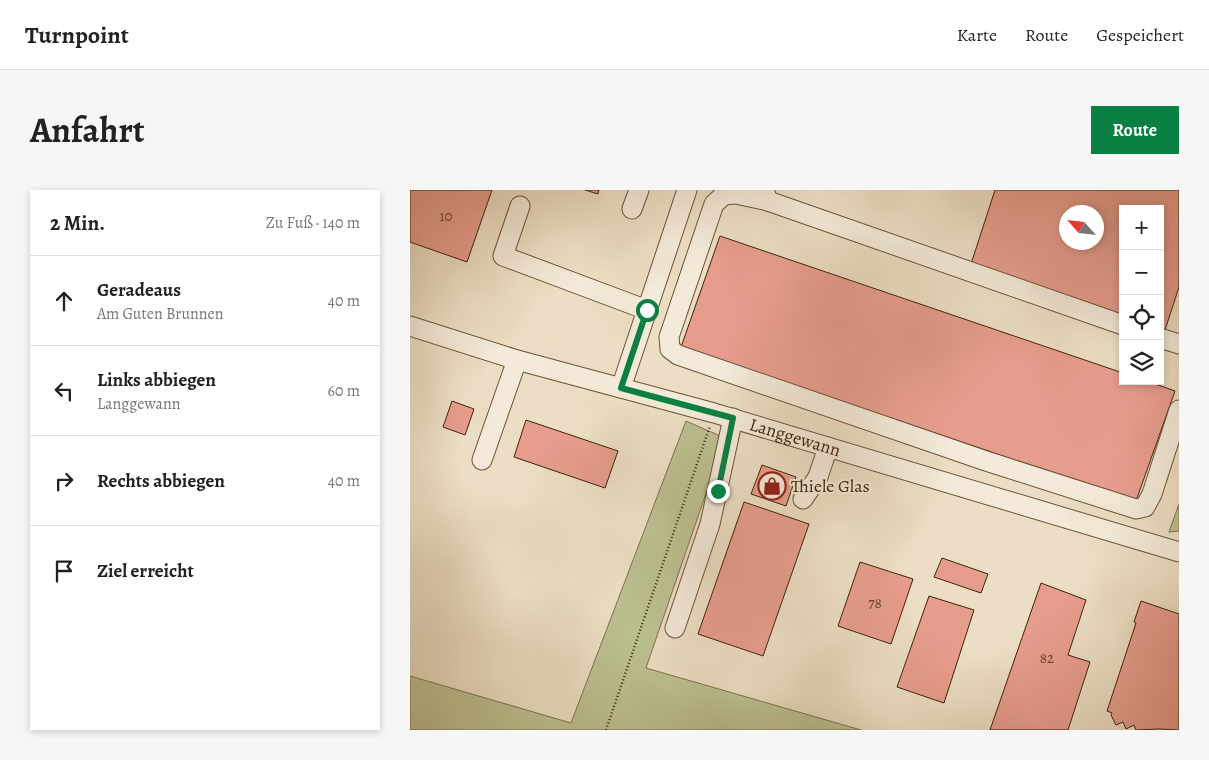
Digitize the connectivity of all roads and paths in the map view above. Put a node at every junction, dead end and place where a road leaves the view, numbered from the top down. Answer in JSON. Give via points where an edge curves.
{"nodes":[{"id":1,"x":639,"y":190,"type":"edge"},
{"id":2,"x":687,"y":190,"type":"edge"},
{"id":3,"x":766,"y":196,"type":"edge"},
{"id":4,"x":520,"y":206,"type":"dead end"},
{"id":5,"x":632,"y":209,"type":"dead end"},
{"id":6,"x":647,"y":310,"type":"junction"},
{"id":7,"x":1119,"y":324,"type":"edge"},
{"id":8,"x":410,"y":326,"type":"edge"},
{"id":9,"x":1164,"y":339,"type":"edge"},
{"id":10,"x":1179,"y":344,"type":"edge"},
{"id":11,"x":517,"y":360,"type":"junction"},
{"id":12,"x":621,"y":388,"type":"junction"},
{"id":13,"x":1179,"y":410,"type":"edge"},
{"id":14,"x":714,"y":413,"type":"junction"},
{"id":15,"x":733,"y":418,"type":"junction"},
{"id":16,"x":828,"y":447,"type":"junction"},
{"id":17,"x":482,"y":460,"type":"dead end"},
{"id":18,"x":803,"y":499,"type":"dead end"},
{"id":19,"x":1179,"y":552,"type":"edge"},
{"id":20,"x":675,"y":628,"type":"dead end"},
{"id":21,"x":606,"y":730,"type":"edge"}],
"edges":[{"from":1,"to":5,"type":"street"},
{"from":2,"to":6,"type":"street"},
{"from":3,"to":7,"type":"street"},
{"from":3,"to":13,"type":"street","via":[[724,195],[714,204],[669,337],[670,348],[678,355],[1136,509],[1145,507],[1152,494]]},
{"from":4,"to":6,"type":"street","via":[[503,256]]},
{"from":6,"to":12,"type":"street"},
{"from":8,"to":11,"type":"street","name":"Langgewann"},
{"from":9,"to":10,"type":"street"},
{"from":11,"to":12,"type":"street","name":"Langgewann"},
{"from":11,"to":17,"type":"street"},
{"from":12,"to":14,"type":"street","name":"Langgewann"},
{"from":14,"to":15,"type":"street","name":"Langgewann"},
{"from":14,"to":21,"type":"path"},
{"from":15,"to":16,"type":"street","name":"Langgewann"},
{"from":15,"to":20,"type":"street","via":[[710,524]]},
{"from":16,"to":18,"type":"street","via":[[818,477]]},
{"from":16,"to":19,"type":"street","name":"Langgewann"}]}
